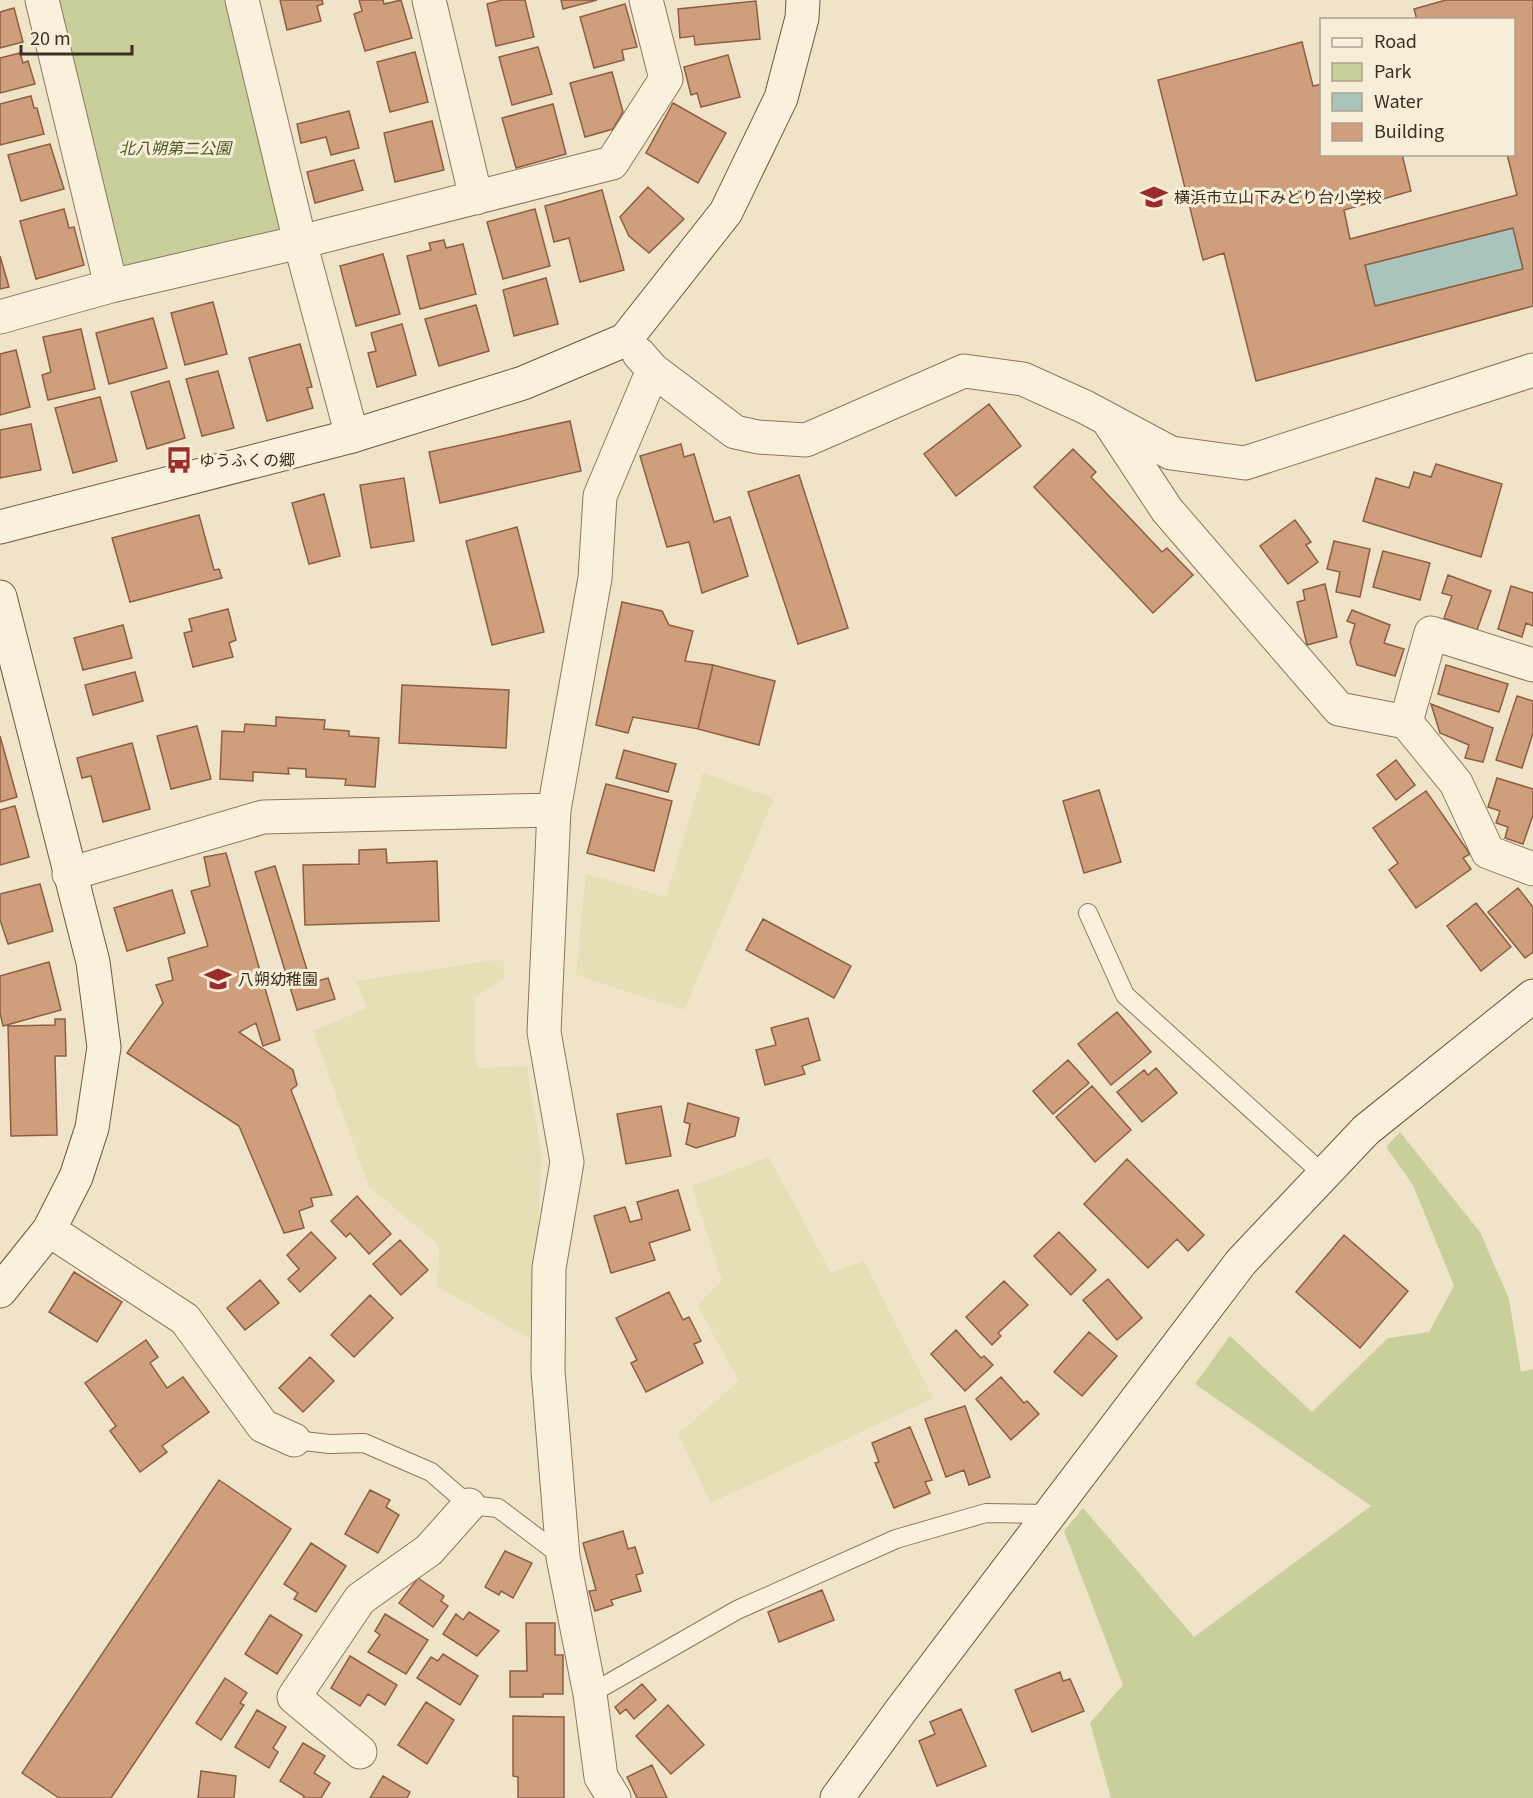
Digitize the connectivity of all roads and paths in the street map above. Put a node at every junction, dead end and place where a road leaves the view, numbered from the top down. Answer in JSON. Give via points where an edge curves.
{"nodes":[{"id":1,"x":42,"y":0,"type":"edge"},
{"id":2,"x":242,"y":0,"type":"edge"},
{"id":3,"x":429,"y":0,"type":"edge"},
{"id":4,"x":646,"y":0,"type":"edge"},
{"id":5,"x":803,"y":0,"type":"edge"},
{"id":6,"x":476,"y":198,"type":"junction"},
{"id":7,"x":300,"y":242,"type":"junction"},
{"id":8,"x":111,"y":286,"type":"junction"},
{"id":9,"x":0,"y":317,"type":"edge"},
{"id":10,"x":626,"y":340,"type":"junction"},
{"id":11,"x":653,"y":370,"type":"junction"},
{"id":12,"x":1533,"y":370,"type":"edge"},
{"id":13,"x":1106,"y":418,"type":"junction"},
{"id":14,"x":352,"y":436,"type":"junction"},
{"id":15,"x":0,"y":527,"type":"edge"},
{"id":16,"x":0,"y":597,"type":"edge"},
{"id":17,"x":1533,"y":665,"type":"edge"},
{"id":18,"x":1406,"y":722,"type":"junction"},
{"id":19,"x":554,"y":810,"type":"junction"},
{"id":20,"x":1533,"y":869,"type":"edge"},
{"id":21,"x":69,"y":874,"type":"junction"},
{"id":22,"x":1088,"y":913,"type":"dead end"},
{"id":23,"x":1533,"y":996,"type":"edge"},
{"id":24,"x":1324,"y":1175,"type":"junction"},
{"id":25,"x":49,"y":1230,"type":"junction"},
{"id":26,"x":0,"y":1291,"type":"edge"},
{"id":27,"x":294,"y":1440,"type":"joint"},
{"id":28,"x":469,"y":1505,"type":"junction"},
{"id":29,"x":1050,"y":1514,"type":"junction"},
{"id":30,"x":563,"y":1557,"type":"junction"},
{"id":31,"x":590,"y":1694,"type":"junction"},
{"id":32,"x":360,"y":1752,"type":"dead end"},
{"id":33,"x":602,"y":1791,"type":"edge"},
{"id":34,"x":837,"y":1798,"type":"edge"}],
"edges":[{"from":1,"to":8,"type":"street"},
{"from":2,"to":7,"type":"street"},
{"from":3,"to":6,"type":"street"},
{"from":4,"to":6,"type":"street","via":[[666,79],[612,163]]},
{"from":5,"to":10,"type":"street","via":[[781,98],[726,212]]},
{"from":6,"to":7,"type":"street"},
{"from":7,"to":8,"type":"street"},
{"from":7,"to":14,"type":"street"},
{"from":8,"to":9,"type":"street"},
{"from":10,"to":11,"type":"street"},
{"from":10,"to":14,"type":"street","via":[[523,383]]},
{"from":11,"to":13,"type":"street","via":[[735,432],[758,437],[806,440],[964,371],[1023,379]]},
{"from":11,"to":19,"type":"street","via":[[600,496],[595,578]]},
{"from":12,"to":13,"type":"street","via":[[1245,463],[1171,453]]},
{"from":13,"to":18,"type":"street","via":[[1167,510],[1339,709]]},
{"from":14,"to":15,"type":"street"},
{"from":16,"to":21,"type":"street"},
{"from":17,"to":18,"type":"street","via":[[1431,633]]},
{"from":18,"to":20,"type":"street","via":[[1456,783],[1488,852]]},
{"from":19,"to":21,"type":"street","via":[[263,818]]},
{"from":19,"to":30,"type":"street","via":[[544,1032],[567,1162],[549,1279],[548,1371]]},
{"from":21,"to":25,"type":"street","via":[[93,962],[104,1047],[92,1128],[76,1177]]},
{"from":22,"to":24,"type":"lane","via":[[1125,996]]},
{"from":23,"to":24,"type":"street","via":[[1366,1130]]},
{"from":24,"to":29,"type":"street","via":[[1241,1262]]},
{"from":25,"to":26,"type":"street"},
{"from":25,"to":27,"type":"street","via":[[185,1319],[263,1426]]},
{"from":27,"to":28,"type":"lane","via":[[364,1443],[431,1472]]},
{"from":28,"to":30,"type":"lane","via":[[498,1508]]},
{"from":28,"to":32,"type":"street","via":[[429,1550],[360,1599],[294,1697]]},
{"from":29,"to":31,"type":"lane","via":[[986,1513],[896,1539],[737,1610]]},
{"from":29,"to":34,"type":"street"},
{"from":30,"to":31,"type":"street"},
{"from":31,"to":33,"type":"street"}]}
